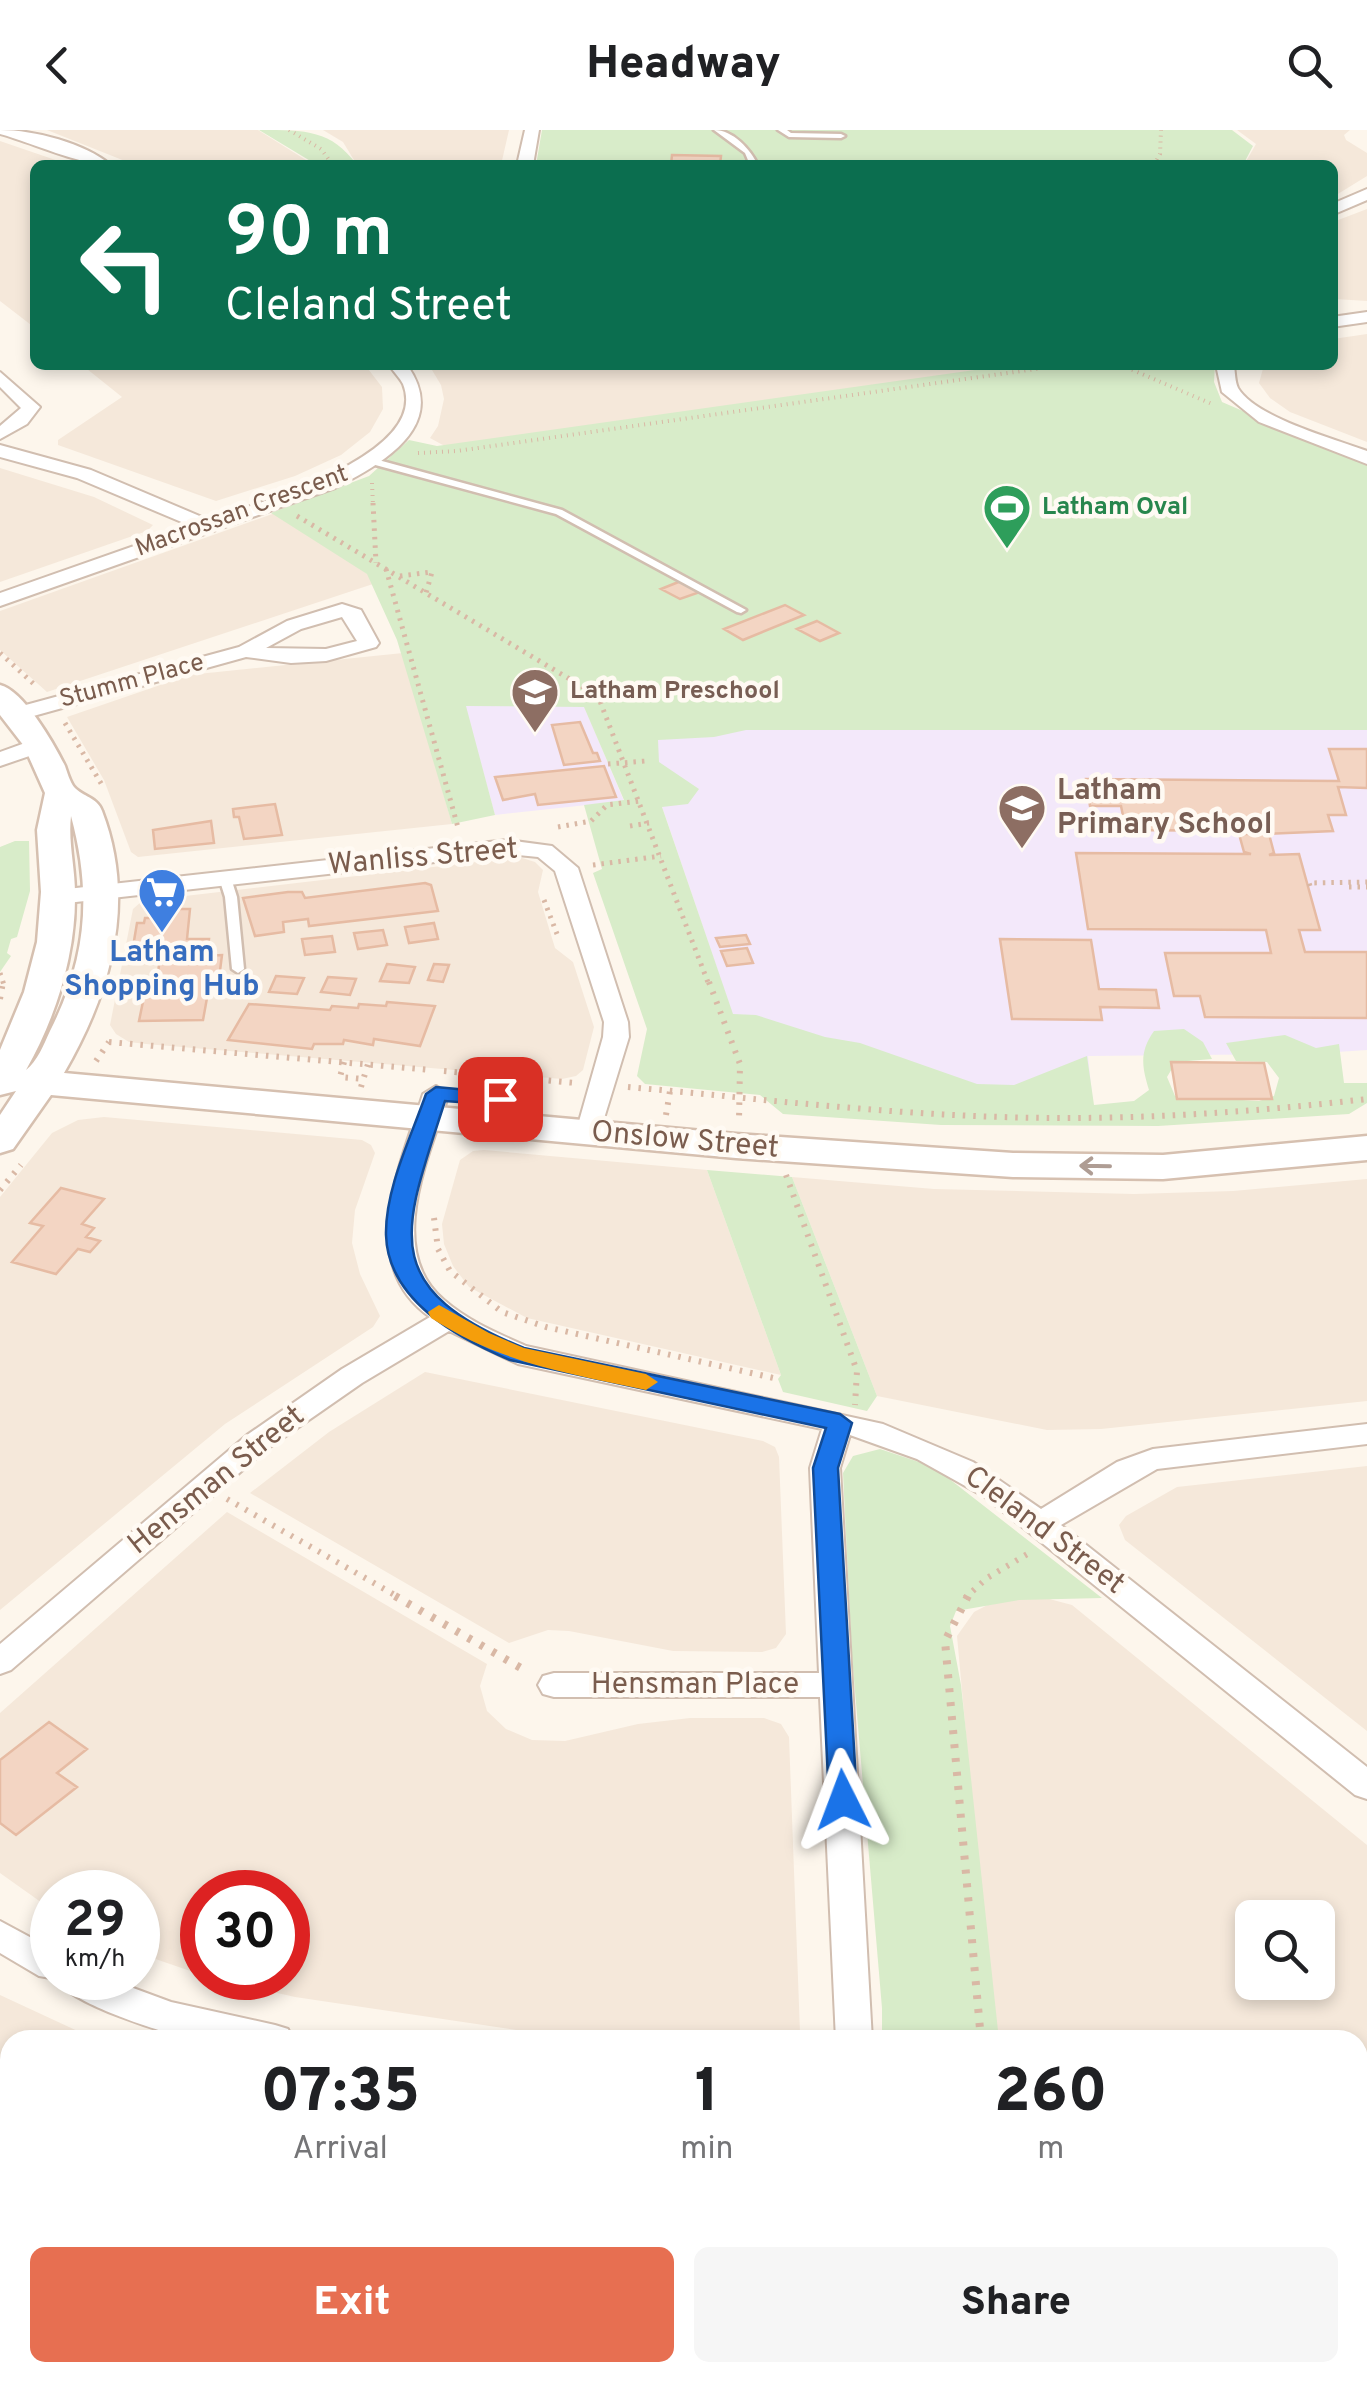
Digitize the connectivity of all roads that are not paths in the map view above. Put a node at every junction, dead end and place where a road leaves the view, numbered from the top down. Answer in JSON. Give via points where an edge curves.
{"nodes":[{"id":1,"x":2,"y":130,"type":"edge"},
{"id":2,"x":532,"y":130,"type":"edge"},
{"id":3,"x":718,"y":130,"type":"edge"},
{"id":4,"x":782,"y":130,"type":"edge"},
{"id":5,"x":841,"y":136,"type":"dead end"},
{"id":6,"x":92,"y":160,"type":"edge"},
{"id":7,"x":526,"y":160,"type":"edge"},
{"id":8,"x":752,"y":160,"type":"edge"},
{"id":9,"x":1367,"y":194,"type":"edge"},
{"id":10,"x":1338,"y":207,"type":"edge"},
{"id":11,"x":1367,"y":317,"type":"edge"},
{"id":12,"x":1338,"y":321,"type":"edge"},
{"id":13,"x":401,"y":370,"type":"edge"},
{"id":14,"x":1226,"y":370,"type":"edge"},
{"id":15,"x":0,"y":378,"type":"edge"},
{"id":16,"x":0,"y":434,"type":"edge"},
{"id":17,"x":0,"y":451,"type":"edge"},
{"id":18,"x":1367,"y":458,"type":"edge"},
{"id":19,"x":374,"y":467,"type":"junction"},
{"id":20,"x":207,"y":526,"type":"junction"},
{"id":21,"x":0,"y":600,"type":"edge"},
{"id":22,"x":740,"y":610,"type":"dead end"},
{"id":23,"x":246,"y":651,"type":"junction"},
{"id":24,"x":9,"y":704,"type":"edge"},
{"id":25,"x":39,"y":745,"type":"junction"},
{"id":26,"x":0,"y":759,"type":"edge"},
{"id":27,"x":61,"y":794,"type":"junction"},
{"id":28,"x":225,"y":878,"type":"junction"},
{"id":29,"x":103,"y":892,"type":"junction"},
{"id":30,"x":58,"y":896,"type":"junction"},
{"id":31,"x":238,"y":969,"type":"dead end"},
{"id":32,"x":22,"y":1074,"type":"edge"},
{"id":33,"x":432,"y":1106,"type":"junction"},
{"id":34,"x":596,"y":1108,"type":"junction"},
{"id":35,"x":1367,"y":1122,"type":"edge"},
{"id":36,"x":0,"y":1141,"type":"edge"},
{"id":37,"x":1367,"y":1148,"type":"edge"},
{"id":38,"x":1159,"y":1153,"type":"junction"},
{"id":39,"x":448,"y":1320,"type":"junction"},
{"id":40,"x":846,"y":1424,"type":"junction"},
{"id":41,"x":1367,"y":1434,"type":"edge"},
{"id":42,"x":1048,"y":1530,"type":"junction"},
{"id":43,"x":0,"y":1662,"type":"edge"},
{"id":44,"x":554,"y":1684,"type":"road end"},
{"id":45,"x":837,"y":1685,"type":"junction"},
{"id":46,"x":1367,"y":1786,"type":"edge"},
{"id":47,"x":0,"y":1935,"type":"edge"},
{"id":48,"x":30,"y":1953,"type":"edge"},
{"id":49,"x":129,"y":2000,"type":"edge"},
{"id":50,"x":224,"y":2030,"type":"edge"},
{"id":51,"x":854,"y":2030,"type":"edge"}],
"edges":[{"from":1,"to":6,"type":"street"},
{"from":2,"to":7,"type":"street"},
{"from":3,"to":8,"type":"lane"},
{"from":4,"to":5,"type":"lane"},
{"from":9,"to":10,"type":"street"},
{"from":11,"to":12,"type":"street"},
{"from":13,"to":19,"type":"street","name":"Macrossan Crescent","via":[[413,388],[414,409]]},
{"from":14,"to":18,"type":"street","via":[[1228,388],[1252,410]]},
{"from":15,"to":16,"type":"street","via":[[31,407]]},
{"from":17,"to":20,"type":"street","via":[[84,474]]},
{"from":19,"to":20,"type":"street","name":"Macrossan Crescent"},
{"from":19,"to":22,"type":"lane","via":[[559,512]]},
{"from":20,"to":21,"type":"street","name":"Macrossan Crescent"},
{"from":23,"to":23,"type":"street","name":"Stumm Place","via":[[294,625],[342,610],[354,614],[369,644],[315,655]]},
{"from":23,"to":24,"type":"street","name":"Stumm Place","via":[[51,704]]},
{"from":24,"to":25,"type":"street"},
{"from":25,"to":26,"type":"street"},
{"from":25,"to":27,"type":"street"},
{"from":27,"to":29,"type":"street","via":[[85,808]]},
{"from":27,"to":30,"type":"street","via":[[52,814]]},
{"from":28,"to":29,"type":"street","name":"Wanliss Street"},
{"from":28,"to":31,"type":"lane"},
{"from":28,"to":34,"type":"street","name":"Wanliss Street","via":[[461,852],[536,848],[553,855],[566,868],[616,1022]]},
{"from":29,"to":30,"type":"street","name":"Wanliss Street"},
{"from":29,"to":32,"type":"street","via":[[92,968],[73,1024]]},
{"from":30,"to":32,"type":"street"},
{"from":32,"to":33,"type":"street","name":"Onslow Street"},
{"from":32,"to":36,"type":"street"},
{"from":33,"to":34,"type":"street","name":"Onslow Street"},
{"from":33,"to":39,"type":"street","name":"Cleland Street","via":[[402,1200],[398,1236],[416,1286]]},
{"from":34,"to":38,"type":"street","name":"Onslow Street","via":[[740,1108]]},
{"from":38,"to":34,"type":"street","name":"Onslow Street","one_way":true,"via":[[1012,1165],[865,1156]]},
{"from":35,"to":38,"type":"street","name":"Onslow Street"},
{"from":37,"to":38,"type":"street","name":"Onslow Street"},
{"from":39,"to":40,"type":"street","name":"Cleland Street","via":[[518,1354]]},
{"from":39,"to":43,"type":"street","name":"Hensman Street","via":[[257,1442]]},
{"from":40,"to":42,"type":"street","name":"Cleland Street","via":[[947,1460]]},
{"from":40,"to":45,"type":"street","via":[[826,1468]]},
{"from":41,"to":42,"type":"street","via":[[1153,1459]]},
{"from":42,"to":46,"type":"street","name":"Cleland Street"},
{"from":44,"to":45,"type":"street","name":"Hensman Place"},
{"from":45,"to":51,"type":"street"},
{"from":47,"to":48,"type":"street"},
{"from":49,"to":50,"type":"street"}]}
